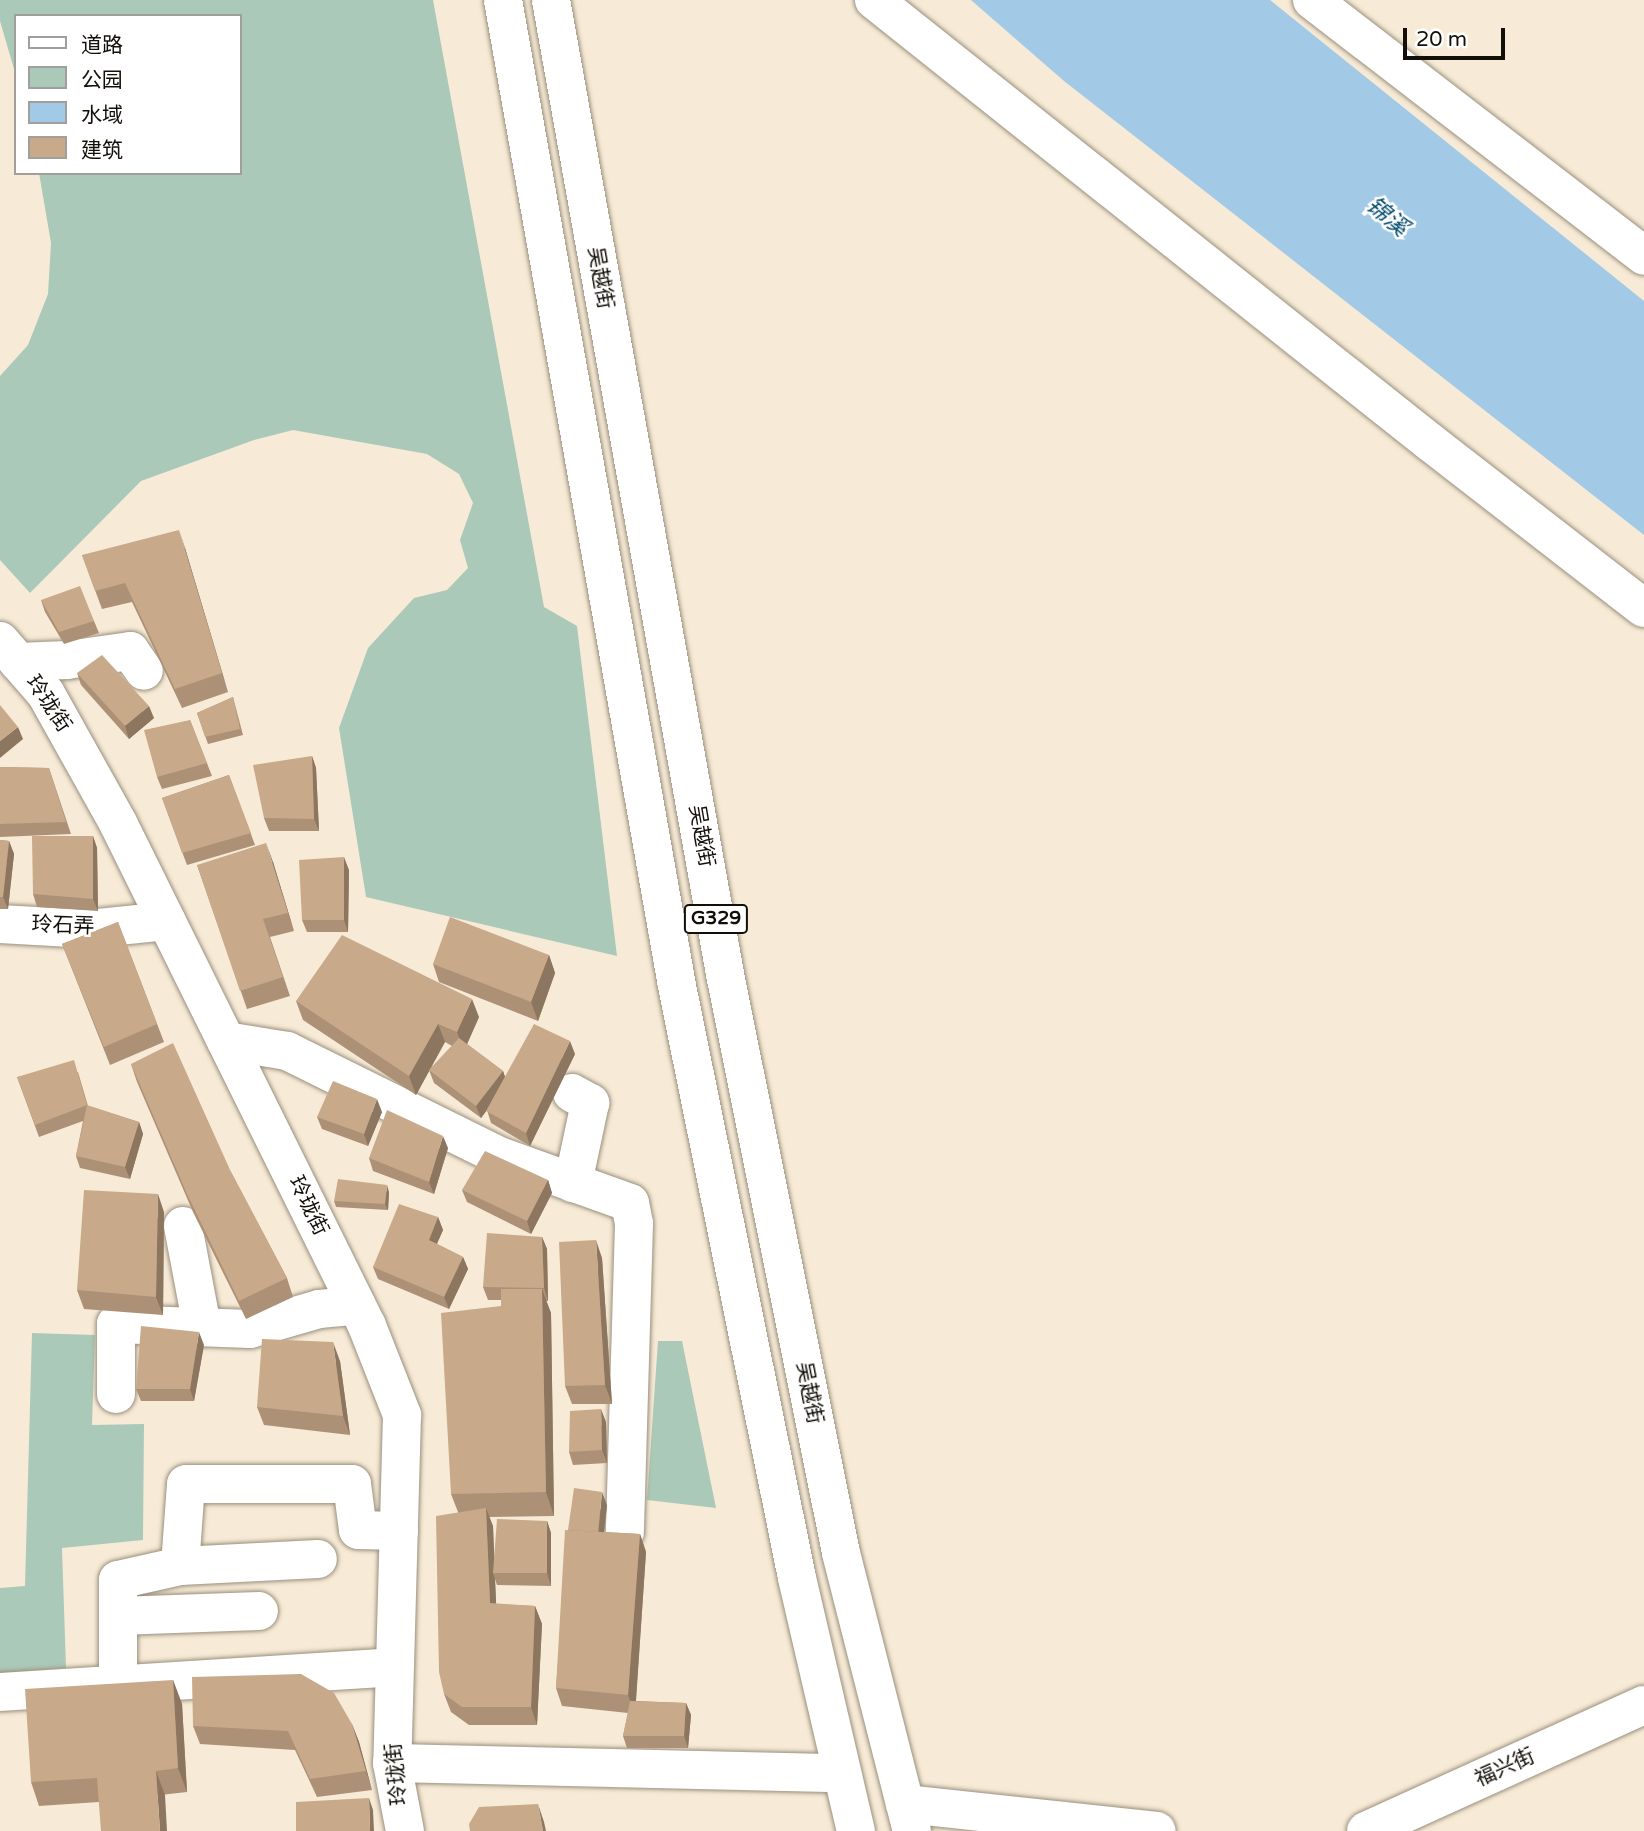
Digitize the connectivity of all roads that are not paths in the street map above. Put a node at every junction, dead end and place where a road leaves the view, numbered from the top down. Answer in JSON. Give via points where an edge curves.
{"nodes":[{"id":1,"x":503,"y":0,"type":"edge"},
{"id":2,"x":551,"y":0,"type":"edge"},
{"id":3,"x":874,"y":0,"type":"edge"},
{"id":4,"x":1312,"y":0,"type":"edge"},
{"id":5,"x":1644,"y":256,"type":"edge"},
{"id":6,"x":1644,"y":607,"type":"edge"},
{"id":7,"x":9,"y":651,"type":"edge"},
{"id":8,"x":144,"y":671,"type":"dead end"},
{"id":9,"x":167,"y":921,"type":"junction"},
{"id":10,"x":0,"y":924,"type":"edge"},
{"id":11,"x":226,"y":1041,"type":"junction"},
{"id":12,"x":572,"y":1093,"type":"dead end"},
{"id":13,"x":573,"y":1183,"type":"junction"},
{"id":14,"x":183,"y":1226,"type":"dead end"},
{"id":15,"x":357,"y":1306,"type":"junction"},
{"id":16,"x":202,"y":1327,"type":"junction"},
{"id":17,"x":116,"y":1394,"type":"dead end"},
{"id":18,"x":399,"y":1531,"type":"junction"},
{"id":19,"x":625,"y":1532,"type":"edge"},
{"id":20,"x":318,"y":1559,"type":"dead end"},
{"id":21,"x":180,"y":1566,"type":"junction"},
{"id":22,"x":259,"y":1611,"type":"dead end"},
{"id":23,"x":118,"y":1616,"type":"junction"},
{"id":24,"x":394,"y":1667,"type":"junction"},
{"id":25,"x":118,"y":1683,"type":"junction"},
{"id":26,"x":0,"y":1692,"type":"edge"},
{"id":27,"x":1644,"y":1705,"type":"edge"},
{"id":28,"x":392,"y":1763,"type":"junction"},
{"id":29,"x":842,"y":1773,"type":"junction"},
{"id":30,"x":909,"y":1817,"type":"edge"},
{"id":31,"x":405,"y":1831,"type":"edge"},
{"id":32,"x":856,"y":1831,"type":"edge"},
{"id":33,"x":1157,"y":1831,"type":"edge"},
{"id":34,"x":1366,"y":1831,"type":"edge"}],
"edges":[{"from":1,"to":29,"type":"main road","number":"G329","via":[[677,986],[797,1578]]},
{"from":2,"to":30,"type":"main road","name":"吴越街","number":"G329","via":[[729,993],[841,1553]]},
{"from":3,"to":6,"type":"main road","via":[[1430,443]]},
{"from":4,"to":5,"type":"main road"},
{"from":7,"to":8,"type":"main road","via":[[67,660],[130,651]]},
{"from":7,"to":9,"type":"main road","name":"玲珑街","via":[[46,694]]},
{"from":9,"to":10,"type":"main road","name":"玲石弄","via":[[89,929]]},
{"from":9,"to":11,"type":"main road","name":"玲珑街"},
{"from":11,"to":13,"type":"main road","via":[[287,1051],[499,1156]]},
{"from":11,"to":15,"type":"main road","name":"玲珑街"},
{"from":12,"to":13,"type":"main road","via":[[590,1102]]},
{"from":13,"to":19,"type":"main road","via":[[630,1203],[634,1224]]},
{"from":14,"to":16,"type":"main road"},
{"from":15,"to":16,"type":"main road","via":[[318,1309],[250,1329]]},
{"from":15,"to":18,"type":"main road","name":"玲珑街","via":[[402,1415]]},
{"from":16,"to":17,"type":"main road","via":[[116,1324]]},
{"from":18,"to":21,"type":"main road","via":[[358,1530],[352,1484],[186,1485]]},
{"from":18,"to":24,"type":"main road","name":"玲珑街"},
{"from":20,"to":21,"type":"main road"},
{"from":21,"to":23,"type":"main road","via":[[118,1580]]},
{"from":22,"to":23,"type":"main road"},
{"from":23,"to":25,"type":"main road"},
{"from":24,"to":25,"type":"main road"},
{"from":24,"to":28,"type":"main road","name":"玲珑街"},
{"from":25,"to":26,"type":"main road"},
{"from":27,"to":34,"type":"main road","name":"福兴街"},
{"from":28,"to":29,"type":"main road"},
{"from":28,"to":31,"type":"main road","name":"玲珑街"},
{"from":29,"to":32,"type":"main road","number":"G329"},
{"from":30,"to":33,"type":"main road"}]}
